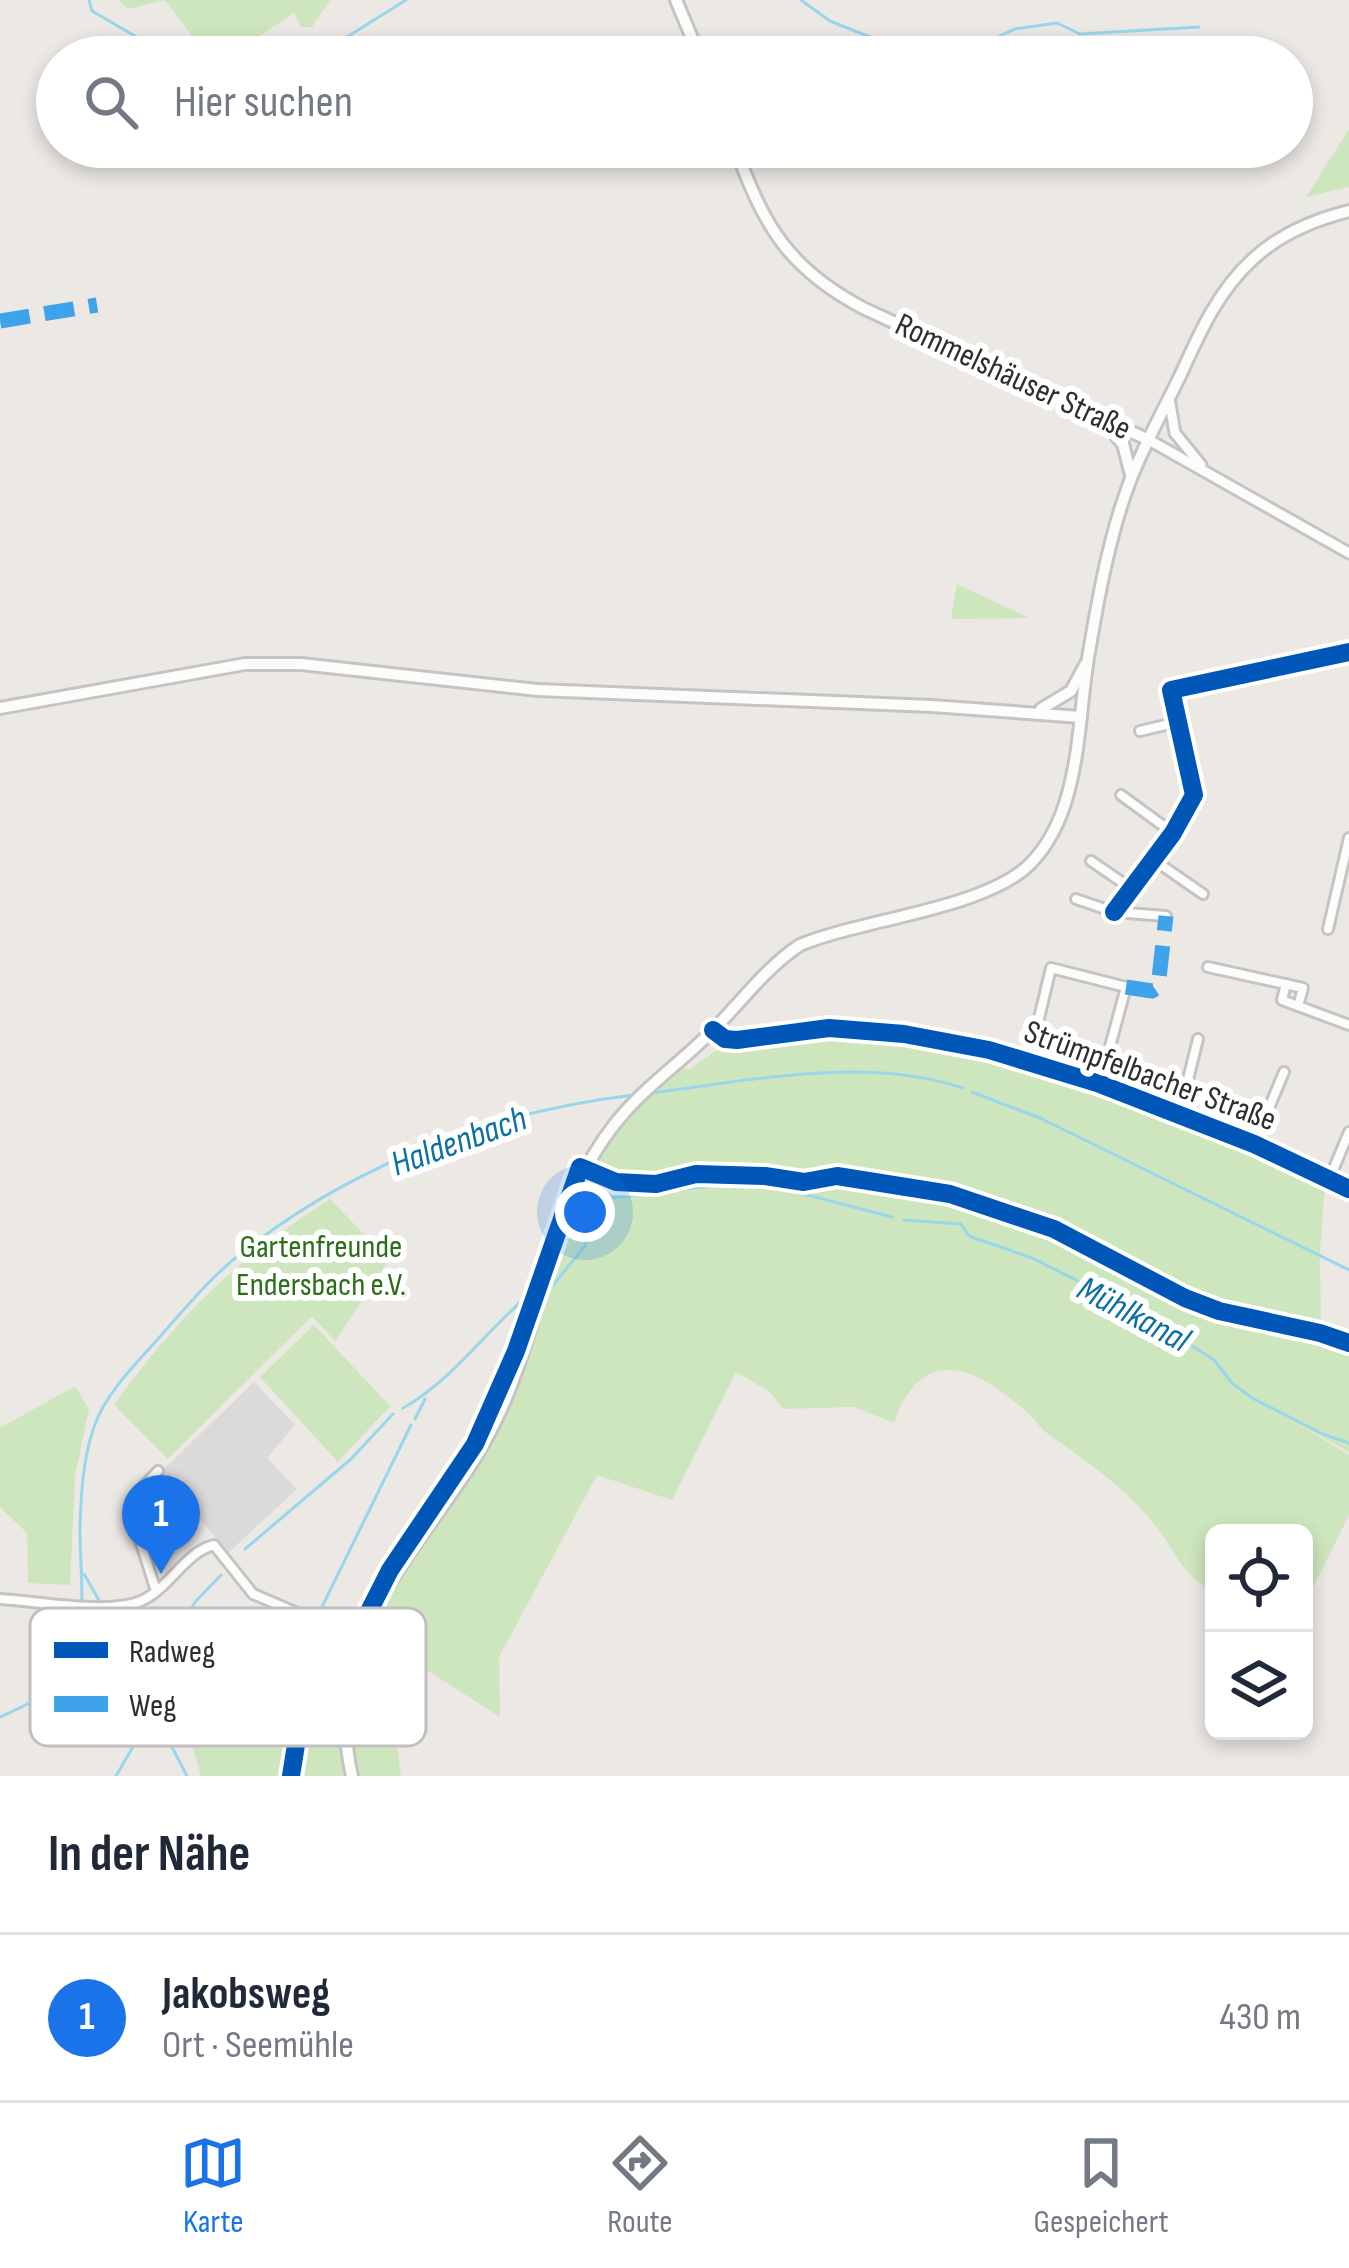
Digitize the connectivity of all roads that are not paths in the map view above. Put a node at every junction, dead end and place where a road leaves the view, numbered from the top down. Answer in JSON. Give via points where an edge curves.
{"nodes":[{"id":1,"x":676,"y":0,"type":"edge"},
{"id":2,"x":691,"y":36,"type":"edge"},
{"id":3,"x":744,"y":168,"type":"edge"},
{"id":4,"x":1349,"y":211,"type":"edge"},
{"id":5,"x":1169,"y":398,"type":"junction"},
{"id":6,"x":1099,"y":415,"type":"junction"},
{"id":7,"x":1150,"y":440,"type":"junction"},
{"id":8,"x":1208,"y":473,"type":"junction"},
{"id":9,"x":1131,"y":478,"type":"junction"},
{"id":10,"x":1349,"y":553,"type":"edge"},
{"id":11,"x":1349,"y":652,"type":"edge"},
{"id":12,"x":1088,"y":658,"type":"junction"},
{"id":13,"x":0,"y":708,"type":"edge"},
{"id":14,"x":1032,"y":712,"type":"junction"},
{"id":15,"x":1081,"y":717,"type":"junction"},
{"id":16,"x":1178,"y":722,"type":"junction"},
{"id":17,"x":1140,"y":731,"type":"dead end"},
{"id":18,"x":1121,"y":795,"type":"dead end"},
{"id":19,"x":1173,"y":832,"type":"junction"},
{"id":20,"x":1349,"y":838,"type":"edge"},
{"id":21,"x":1154,"y":860,"type":"junction"},
{"id":22,"x":1091,"y":861,"type":"dead end"},
{"id":23,"x":1132,"y":889,"type":"junction"},
{"id":24,"x":1203,"y":894,"type":"dead end"},
{"id":25,"x":1076,"y":899,"type":"dead end"},
{"id":26,"x":1114,"y":912,"type":"junction"},
{"id":27,"x":1166,"y":916,"type":"dead end"},
{"id":28,"x":1328,"y":929,"type":"dead end"},
{"id":29,"x":1208,"y":967,"type":"dead end"},
{"id":30,"x":1286,"y":984,"type":"junction"},
{"id":31,"x":1300,"y":1003,"type":"junction"},
{"id":32,"x":1349,"y":1024,"type":"edge"},
{"id":33,"x":713,"y":1030,"type":"junction"},
{"id":34,"x":1198,"y":1039,"type":"dead end"},
{"id":35,"x":1029,"y":1060,"type":"junction"},
{"id":36,"x":1284,"y":1072,"type":"dead end"},
{"id":37,"x":1100,"y":1084,"type":"junction"},
{"id":38,"x":1179,"y":1116,"type":"junction"},
{"id":39,"x":1349,"y":1132,"type":"edge"},
{"id":40,"x":1254,"y":1144,"type":"junction"},
{"id":41,"x":1330,"y":1180,"type":"junction"},
{"id":42,"x":1349,"y":1189,"type":"edge"},
{"id":43,"x":158,"y":1471,"type":"dead end"},
{"id":44,"x":156,"y":1591,"type":"junction"},
{"id":45,"x":0,"y":1599,"type":"edge"},
{"id":46,"x":287,"y":1608,"type":"edge"},
{"id":47,"x":378,"y":1608,"type":"edge"},
{"id":48,"x":349,"y":1746,"type":"edge"},
{"id":49,"x":352,"y":1776,"type":"edge"}],
"edges":[{"from":1,"to":2,"type":"main road"},
{"from":3,"to":6,"type":"main road","name":"Rommelshäuser Straße","via":[[767,224],[820,284]]},
{"from":4,"to":5,"type":"main road","via":[[1298,228],[1252,260],[1210,312]]},
{"from":5,"to":7,"type":"main road"},
{"from":5,"to":8,"type":"street","via":[[1175,433]]},
{"from":6,"to":7,"type":"main road","name":"Rommelshäuser Straße"},
{"from":6,"to":9,"type":"main road","via":[[1123,444]]},
{"from":7,"to":8,"type":"street","name":"Rommelshäuser Straße"},
{"from":7,"to":9,"type":"main road"},
{"from":8,"to":10,"type":"street","name":"Rommelshäuser Straße"},
{"from":9,"to":12,"type":"main road"},
{"from":11,"to":16,"type":"street","via":[[1171,690]]},
{"from":12,"to":14,"type":"main road","via":[[1071,691]]},
{"from":12,"to":15,"type":"main road"},
{"from":13,"to":14,"type":"main road","via":[[218,668],[301,664],[538,690]]},
{"from":14,"to":15,"type":"main road"},
{"from":15,"to":33,"type":"main road","via":[[1058,820],[1026,868],[981,893],[800,945]]},
{"from":16,"to":17,"type":"street"},
{"from":16,"to":19,"type":"street","via":[[1194,794]]},
{"from":18,"to":19,"type":"street"},
{"from":19,"to":21,"type":"street"},
{"from":20,"to":28,"type":"street"},
{"from":21,"to":23,"type":"street"},
{"from":21,"to":24,"type":"street"},
{"from":22,"to":23,"type":"street"},
{"from":23,"to":26,"type":"street"},
{"from":25,"to":26,"type":"street"},
{"from":26,"to":27,"type":"street"},
{"from":29,"to":30,"type":"street"},
{"from":30,"to":31,"type":"street","via":[[1303,988]]},
{"from":30,"to":31,"type":"street","via":[[1282,1000]]},
{"from":31,"to":32,"type":"street"},
{"from":33,"to":35,"type":"street","name":"Strümpfelbacher Straße","via":[[737,1040],[829,1028],[904,1034]]},
{"from":33,"to":47,"type":"main road","via":[[612,1126],[585,1170],[498,1415]]},
{"from":34,"to":38,"type":"street","name":"Strümpfelbacher Straße"},
{"from":35,"to":37,"type":"street","name":"Strümpfelbacher Straße"},
{"from":35,"to":37,"type":"street","via":[[1051,968],[1126,987]]},
{"from":36,"to":40,"type":"street","name":"Strümpfelbacher Straße"},
{"from":37,"to":38,"type":"street","name":"Strümpfelbacher Straße"},
{"from":38,"to":40,"type":"street","name":"Strümpfelbacher Straße"},
{"from":39,"to":41,"type":"street"},
{"from":40,"to":41,"type":"street","name":"Strümpfelbacher Straße"},
{"from":41,"to":42,"type":"street","name":"Strümpfelbacher Straße"},
{"from":43,"to":44,"type":"street","via":[[132,1499]]},
{"from":44,"to":45,"type":"street","via":[[122,1606]]},
{"from":44,"to":46,"type":"street","via":[[214,1545],[253,1594]]},
{"from":48,"to":49,"type":"main road"}]}
